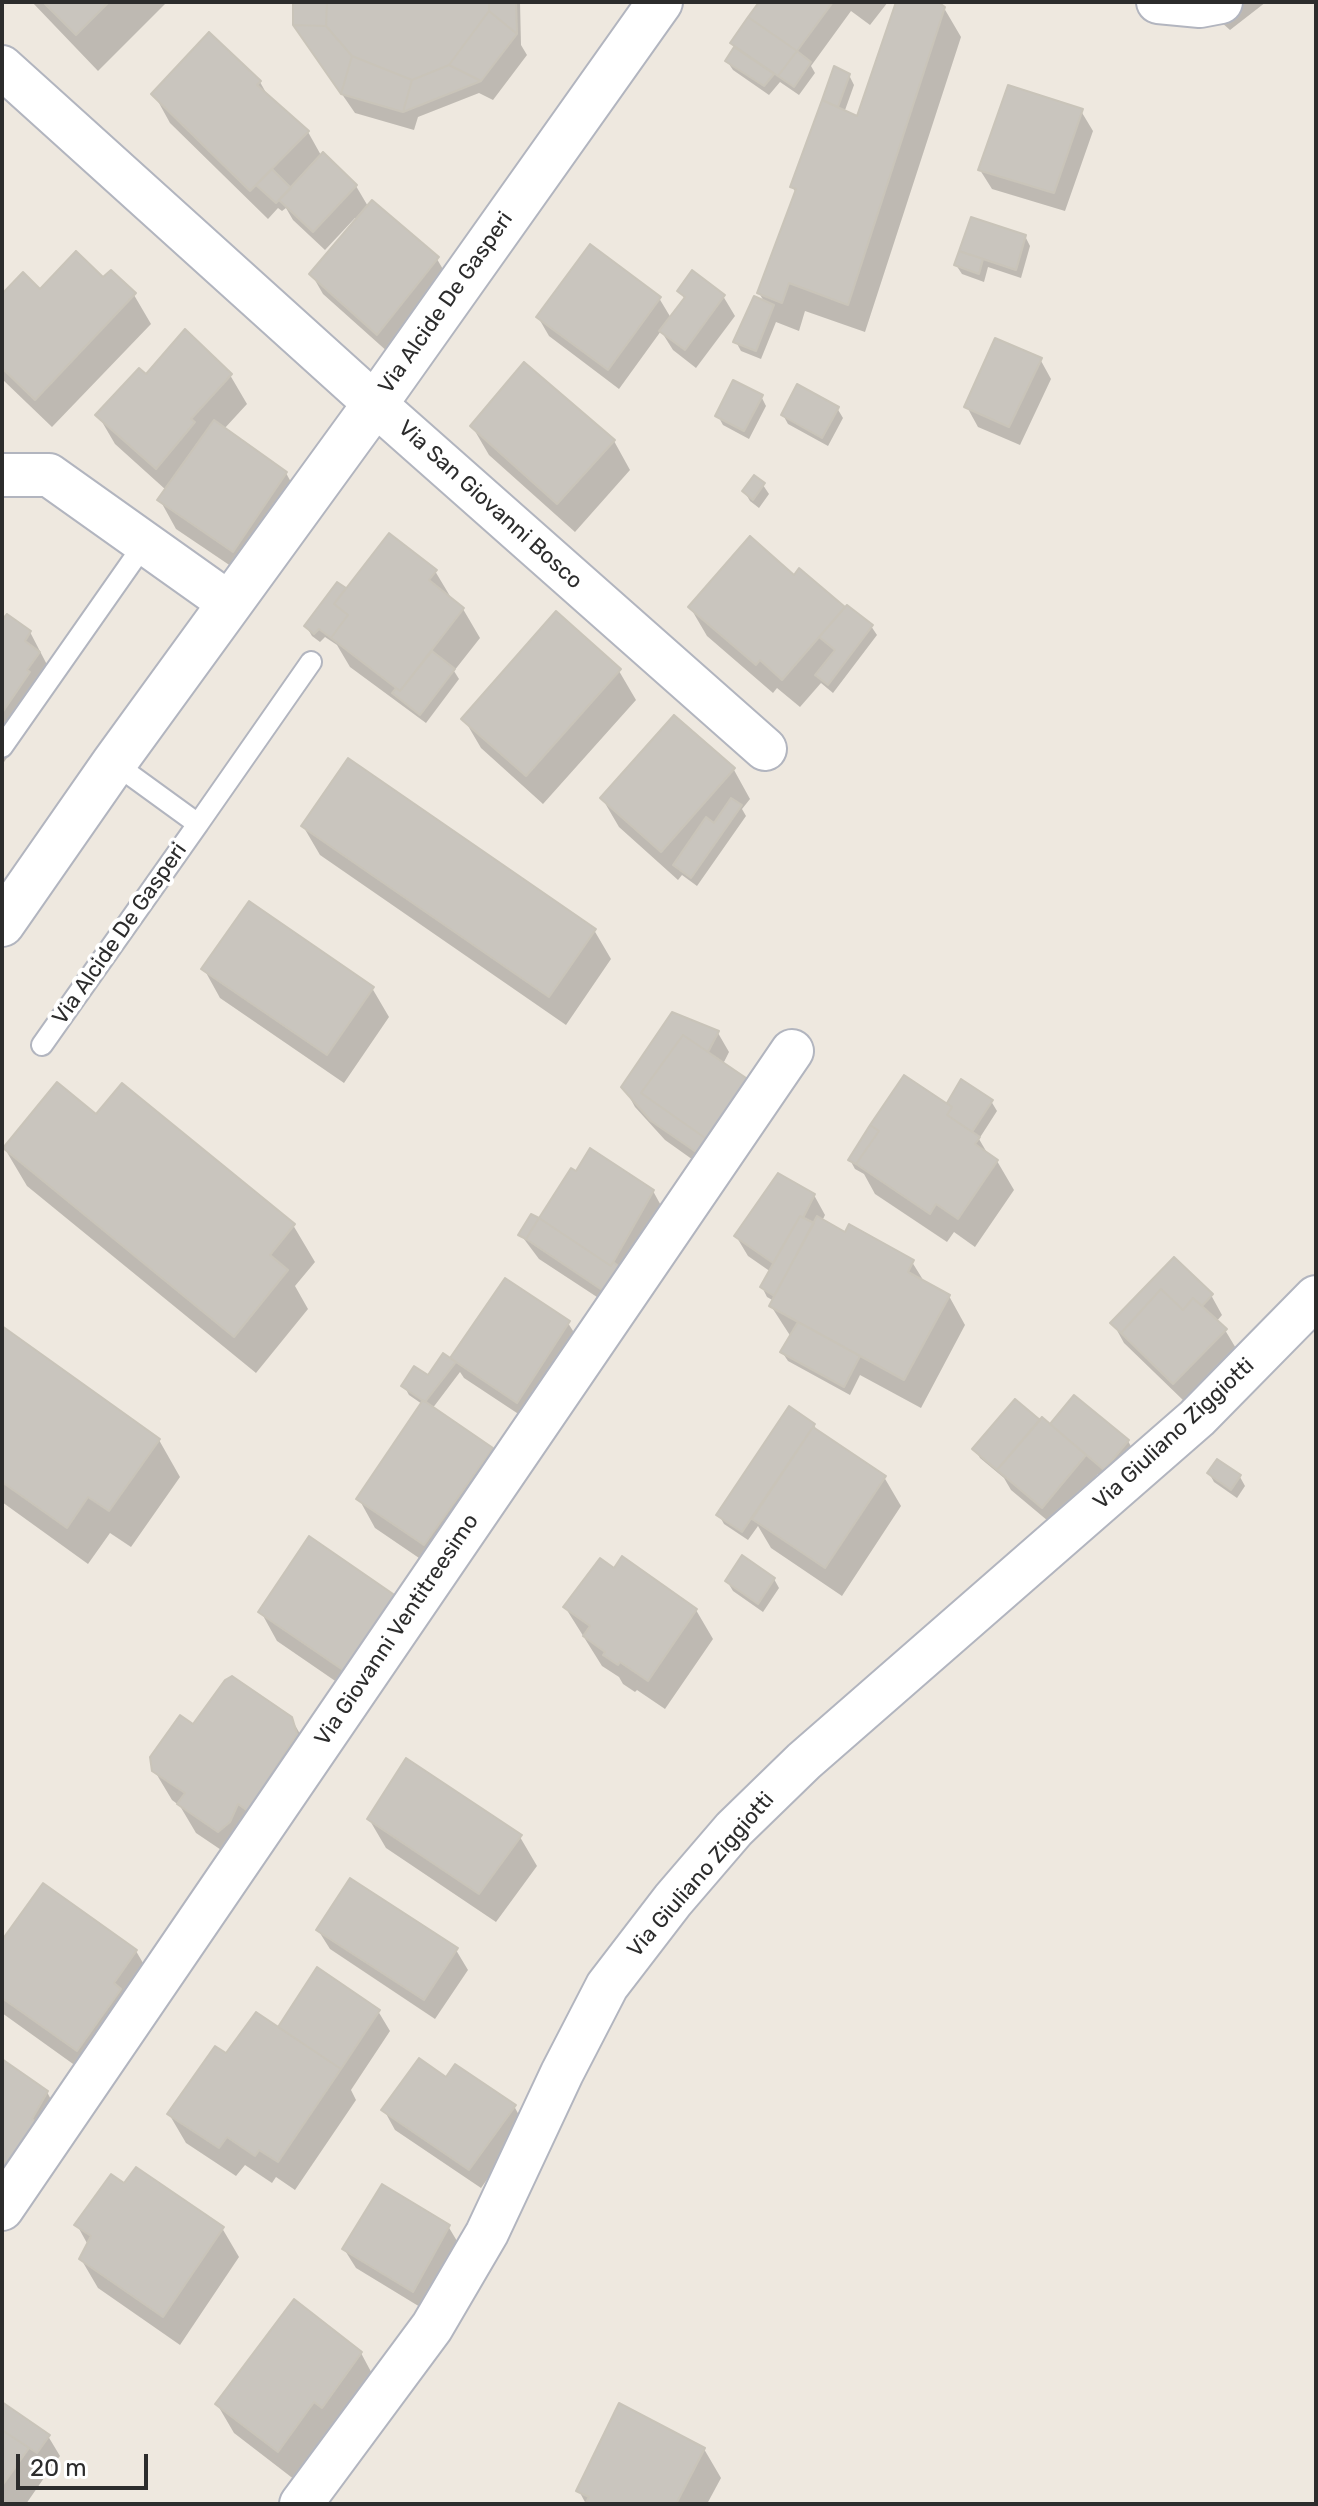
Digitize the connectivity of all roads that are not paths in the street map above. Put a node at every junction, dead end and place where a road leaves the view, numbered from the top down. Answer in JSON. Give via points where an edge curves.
{"nodes":[{"id":1,"x":660,"y":2,"type":"edge"},
{"id":2,"x":1158,"y":2,"type":"edge"},
{"id":3,"x":1221,"y":2,"type":"edge"},
{"id":4,"x":2,"y":67,"type":"edge"},
{"id":5,"x":375,"y":404,"type":"junction"},
{"id":6,"x":2,"y":475,"type":"edge"},
{"id":7,"x":145,"y":543,"type":"junction"},
{"id":8,"x":229,"y":603,"type":"junction"},
{"id":9,"x":311,"y":662,"type":"dead end"},
{"id":10,"x":2,"y":747,"type":"edge"},
{"id":11,"x":765,"y":749,"type":"dead end"},
{"id":12,"x":114,"y":763,"type":"junction"},
{"id":13,"x":198,"y":824,"type":"junction"},
{"id":14,"x":2,"y":924,"type":"edge"},
{"id":15,"x":42,"y":1045,"type":"dead end"},
{"id":16,"x":792,"y":1051,"type":"dead end"},
{"id":17,"x":1316,"y":1297,"type":"edge"},
{"id":18,"x":2,"y":2209,"type":"edge"},
{"id":19,"x":301,"y":2504,"type":"edge"}],
"edges":[{"from":1,"to":5,"type":"street","name":"Via Alcide De Gasperi"},
{"from":2,"to":3,"type":"street"},
{"from":4,"to":5,"type":"street","name":"Via San Giovanni Bosco"},
{"from":5,"to":8,"type":"street","name":"Via Alcide De Gasperi"},
{"from":5,"to":11,"type":"street","name":"Via San Giovanni Bosco"},
{"from":6,"to":7,"type":"street","via":[[49,475]]},
{"from":7,"to":8,"type":"street"},
{"from":7,"to":10,"type":"lane"},
{"from":8,"to":12,"type":"street","name":"Via Alcide De Gasperi"},
{"from":9,"to":13,"type":"lane","name":"Via Alcide De Gasperi"},
{"from":12,"to":13,"type":"lane","name":"Via Alcide De Gasperi"},
{"from":12,"to":14,"type":"street","name":"Via Alcide De Gasperi"},
{"from":13,"to":15,"type":"lane","name":"Via Alcide De Gasperi"},
{"from":16,"to":18,"type":"street","name":"Via Giovanni Ventitreesimo"},
{"from":17,"to":19,"type":"street","name":"Via Giuliano Ziggiotti","via":[[1197,1418],[804,1761],[734,1829],[673,1900],[607,1986],[487,2233],[432,2327]]}]}
